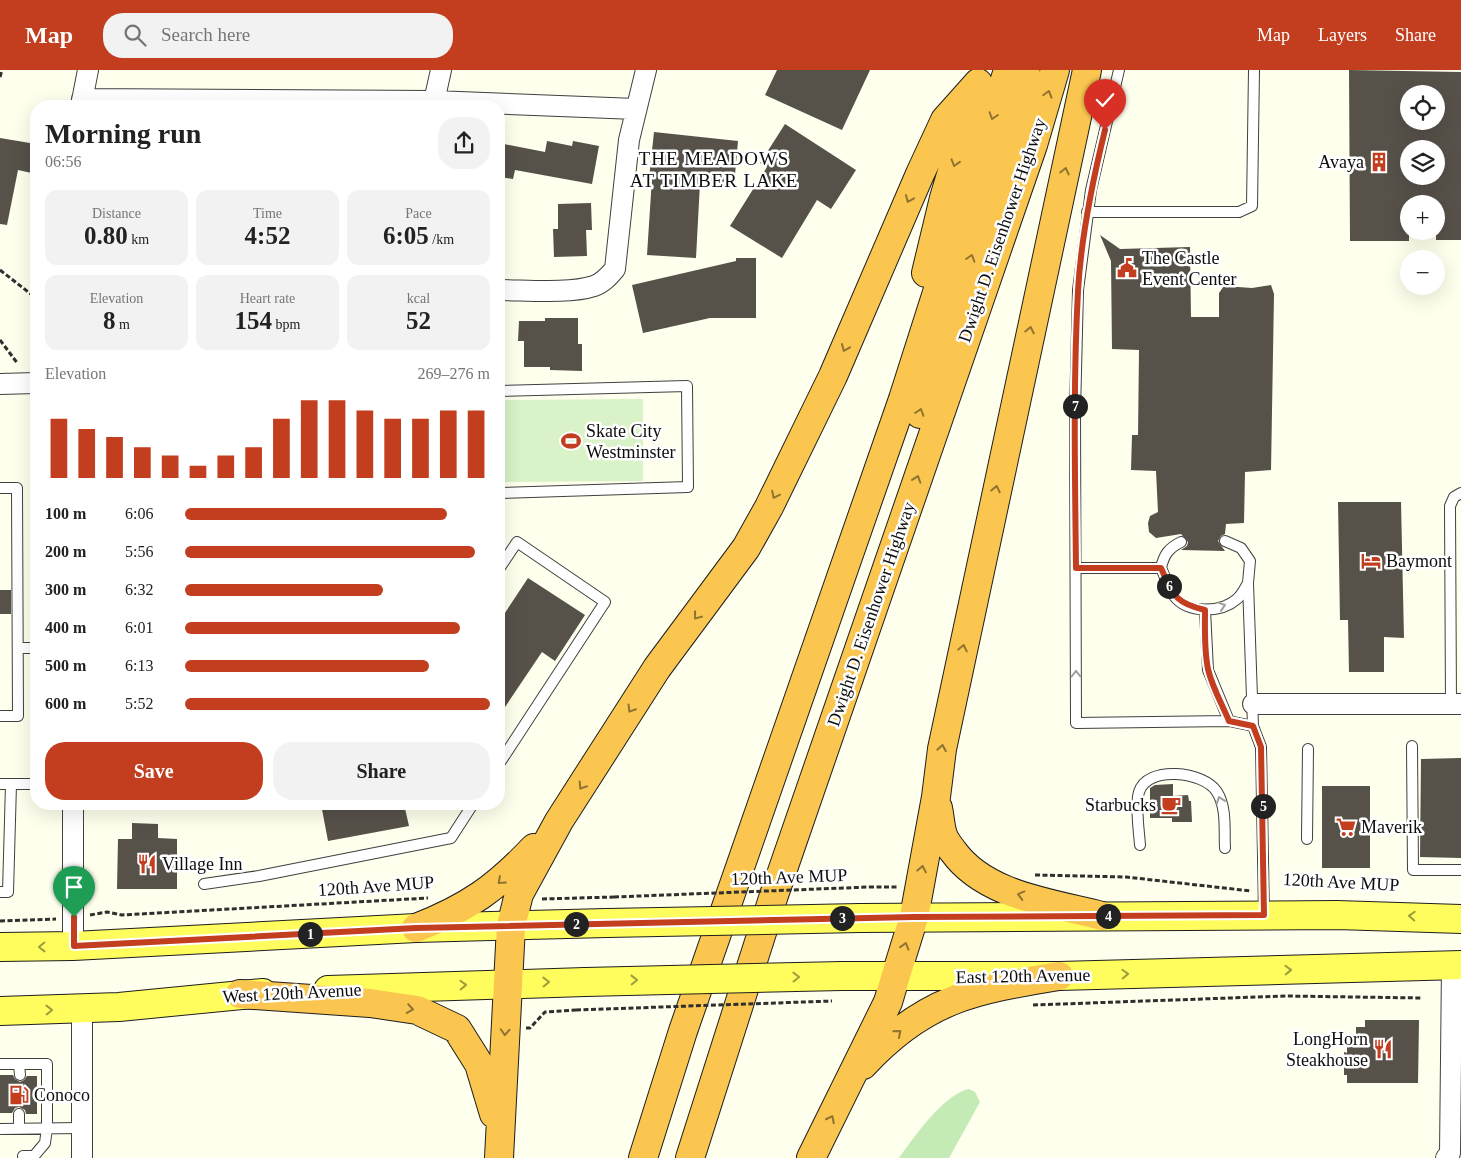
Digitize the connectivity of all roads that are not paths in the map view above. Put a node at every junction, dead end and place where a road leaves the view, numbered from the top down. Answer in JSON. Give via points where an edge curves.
{"nodes":[{"id":1,"x":88,"y":70,"type":"edge"},
{"id":2,"x":441,"y":70,"type":"edge"},
{"id":3,"x":646,"y":70,"type":"edge"},
{"id":4,"x":1008,"y":70,"type":"edge"},
{"id":5,"x":1027,"y":70,"type":"edge"},
{"id":6,"x":1055,"y":70,"type":"edge"},
{"id":7,"x":1087,"y":70,"type":"edge"},
{"id":8,"x":1119,"y":70,"type":"edge"},
{"id":9,"x":1254,"y":70,"type":"edge"},
{"id":10,"x":980,"y":76,"type":"edge"},
{"id":11,"x":83,"y":100,"type":"edge"},
{"id":12,"x":435,"y":100,"type":"edge"},
{"id":13,"x":505,"y":106,"type":"edge"},
{"id":14,"x":636,"y":109,"type":"junction"},
{"id":15,"x":1087,"y":212,"type":"junction"},
{"id":16,"x":505,"y":290,"type":"edge"},
{"id":17,"x":0,"y":384,"type":"edge"},
{"id":18,"x":30,"y":384,"type":"edge"},
{"id":19,"x":505,"y":391,"type":"edge"},
{"id":20,"x":0,"y":488,"type":"edge"},
{"id":21,"x":505,"y":493,"type":"edge"},
{"id":22,"x":1461,"y":493,"type":"edge"},
{"id":23,"x":1225,"y":541,"type":"dead end"},
{"id":24,"x":1181,"y":542,"type":"dead end"},
{"id":25,"x":505,"y":561,"type":"edge"},
{"id":26,"x":1076,"y":568,"type":"junction"},
{"id":27,"x":1161,"y":568,"type":"junction"},
{"id":28,"x":1248,"y":583,"type":"junction"},
{"id":29,"x":1205,"y":610,"type":"junction"},
{"id":30,"x":18,"y":648,"type":"junction"},
{"id":31,"x":30,"y":648,"type":"edge"},
{"id":32,"x":1253,"y":704,"type":"junction"},
{"id":33,"x":1456,"y":704,"type":"edge"},
{"id":34,"x":0,"y":716,"type":"edge"},
{"id":35,"x":1229,"y":721,"type":"junction"},
{"id":36,"x":1253,"y":726,"type":"junction"},
{"id":37,"x":1412,"y":746,"type":"dead end"},
{"id":38,"x":1308,"y":750,"type":"dead end"},
{"id":39,"x":505,"y":755,"type":"edge"},
{"id":40,"x":0,"y":784,"type":"edge"},
{"id":41,"x":11,"y":784,"type":"junction"},
{"id":42,"x":30,"y":784,"type":"edge"},
{"id":43,"x":936,"y":797,"type":"junction"},
{"id":44,"x":73,"y":810,"type":"edge"},
{"id":45,"x":469,"y":810,"type":"edge"},
{"id":46,"x":559,"y":821,"type":"junction"},
{"id":47,"x":1307,"y":839,"type":"dead end"},
{"id":48,"x":1140,"y":845,"type":"dead end"},
{"id":49,"x":1225,"y":848,"type":"dead end"},
{"id":50,"x":1461,"y":870,"type":"edge"},
{"id":51,"x":204,"y":884,"type":"dead end"},
{"id":52,"x":0,"y":892,"type":"edge"},
{"id":53,"x":1264,"y":904,"type":"junction"},
{"id":54,"x":1102,"y":916,"type":"junction"},
{"id":55,"x":914,"y":917,"type":"junction"},
{"id":56,"x":1461,"y":919,"type":"edge"},
{"id":57,"x":511,"y":926,"type":"junction"},
{"id":58,"x":416,"y":928,"type":"junction"},
{"id":59,"x":74,"y":946,"type":"junction"},
{"id":60,"x":0,"y":948,"type":"edge"},
{"id":61,"x":1456,"y":965,"type":"edge"},
{"id":62,"x":896,"y":975,"type":"junction"},
{"id":63,"x":1059,"y":976,"type":"junction"},
{"id":64,"x":585,"y":982,"type":"joint"},
{"id":65,"x":508,"y":983,"type":"junction"},
{"id":66,"x":240,"y":994,"type":"junction"},
{"id":67,"x":82,"y":1009,"type":"junction"},
{"id":68,"x":0,"y":1011,"type":"edge"},
{"id":69,"x":0,"y":1064,"type":"edge"},
{"id":70,"x":19,"y":1064,"type":"junction"},
{"id":71,"x":20,"y":1075,"type":"dead end"},
{"id":72,"x":851,"y":1079,"type":"junction"},
{"id":73,"x":19,"y":1114,"type":"dead end"},
{"id":74,"x":47,"y":1128,"type":"junction"},
{"id":75,"x":81,"y":1128,"type":"junction"},
{"id":76,"x":0,"y":1129,"type":"edge"},
{"id":77,"x":19,"y":1129,"type":"junction"},
{"id":78,"x":23,"y":1156,"type":"dead end"},
{"id":79,"x":1450,"y":1156,"type":"edge"},
{"id":80,"x":82,"y":1158,"type":"edge"},
{"id":81,"x":499,"y":1158,"type":"edge"},
{"id":82,"x":626,"y":1158,"type":"edge"},
{"id":83,"x":643,"y":1158,"type":"edge"},
{"id":84,"x":680,"y":1158,"type":"edge"},
{"id":85,"x":690,"y":1158,"type":"edge"},
{"id":86,"x":811,"y":1158,"type":"edge"}],
"edges":[{"from":1,"to":11,"type":"street"},
{"from":2,"to":12,"type":"street"},
{"from":3,"to":14,"type":"street"},
{"from":4,"to":83,"type":"highway","one_way":true,"via":[[903,399],[686,1022]]},
{"from":84,"to":5,"type":"highway","one_way":true,"via":[[770,864],[988,208]]},
{"from":85,"to":6,"type":"highway","name":"Dwight D. Eisenhower Highway","one_way":true,"via":[[778,885],[1033,146]]},
{"from":43,"to":7,"type":"highway","one_way":true,"via":[[949,714]]},
{"from":8,"to":15,"type":"lane"},
{"from":9,"to":15,"type":"lane","via":[[1252,206],[1240,212]]},
{"from":10,"to":46,"type":"highway","one_way":true,"via":[[945,120],[833,376],[746,548],[657,668]]},
{"from":10,"to":82,"type":"highway","one_way":true,"via":[[944,198],[914,323],[688,969]]},
{"from":13,"to":14,"type":"street"},
{"from":14,"to":16,"type":"street","via":[[629,140],[615,269],[594,286]]},
{"from":15,"to":26,"type":"lane","via":[[1078,290]]},
{"from":17,"to":18,"type":"street"},
{"from":19,"to":21,"type":"lane","via":[[687,386],[688,487]]},
{"from":20,"to":30,"type":"lane","via":[[17,488]]},
{"from":22,"to":33,"type":"lane","via":[[1454,497],[1450,506]]},
{"from":23,"to":28,"type":"lane","via":[[1241,548],[1250,560]]},
{"from":24,"to":27,"type":"lane","via":[[1164,556]]},
{"from":25,"to":39,"type":"lane","via":[[517,542],[604,602]]},
{"from":26,"to":27,"type":"lane"},
{"from":35,"to":26,"type":"lane","one_way":true,"via":[[1076,723]]},
{"from":27,"to":29,"type":"lane","via":[[1175,597],[1191,607]]},
{"from":29,"to":28,"type":"lane","one_way":true,"via":[[1223,608],[1238,599]]},
{"from":28,"to":32,"type":"lane"},
{"from":29,"to":35,"type":"lane","via":[[1208,670]]},
{"from":30,"to":31,"type":"lane"},
{"from":30,"to":34,"type":"lane","via":[[18,716]]},
{"from":32,"to":33,"type":"street"},
{"from":32,"to":36,"type":"lane"},
{"from":35,"to":36,"type":"lane"},
{"from":36,"to":53,"type":"lane","via":[[1262,756]]},
{"from":37,"to":50,"type":"lane","via":[[1417,775],[1417,836],[1413,870]]},
{"from":38,"to":47,"type":"lane"},
{"from":40,"to":41,"type":"lane"},
{"from":41,"to":42,"type":"lane"},
{"from":41,"to":52,"type":"lane","via":[[8,892]]},
{"from":54,"to":43,"type":"highway","one_way":true,"via":[[1014,893],[977,876],[962,863],[943,836]]},
{"from":55,"to":43,"type":"highway","one_way":true},
{"from":44,"to":59,"type":"street"},
{"from":45,"to":51,"type":"lane","via":[[451,838]]},
{"from":46,"to":57,"type":"highway","via":[[519,894]]},
{"from":46,"to":58,"type":"highway","one_way":true,"via":[[496,886],[453,913]]},
{"from":49,"to":48,"type":"lane","one_way":true,"via":[[1221,798],[1208,782],[1188,775],[1152,776],[1143,783],[1138,793]]},
{"from":53,"to":54,"type":"main road"},
{"from":56,"to":53,"type":"main road","one_way":true},
{"from":54,"to":55,"type":"main road"},
{"from":55,"to":57,"type":"main road","bridge":true},
{"from":62,"to":55,"type":"highway","one_way":true},
{"from":57,"to":58,"type":"main road"},
{"from":57,"to":65,"type":"highway"},
{"from":58,"to":59,"type":"main road"},
{"from":59,"to":60,"type":"main road","one_way":true},
{"from":63,"to":61,"type":"main road","name":"East 120th Avenue","one_way":true},
{"from":61,"to":79,"type":"street"},
{"from":62,"to":63,"type":"main road","name":"East 120th Avenue"},
{"from":64,"to":62,"type":"main road","name":"East 120th Avenue","one_way":true,"bridge":true},
{"from":62,"to":72,"type":"highway","via":[[888,1002]]},
{"from":72,"to":63,"type":"highway","one_way":true,"via":[[906,1026],[943,1003],[980,990]]},
{"from":65,"to":64,"type":"main road","name":"West 120th Avenue","one_way":true},
{"from":66,"to":65,"type":"main road","name":"West 120th Avenue","one_way":true},
{"from":65,"to":81,"type":"highway","one_way":true},
{"from":66,"to":67,"type":"main road","name":"West 120th Avenue"},
{"from":66,"to":81,"type":"highway","one_way":true,"via":[[370,1003],[417,1010],[457,1029],[479,1064],[493,1112]]},
{"from":68,"to":67,"type":"main road","name":"West 120th Avenue","one_way":true},
{"from":67,"to":75,"type":"street"},
{"from":69,"to":70,"type":"lane"},
{"from":70,"to":71,"type":"lane"},
{"from":70,"to":74,"type":"lane","via":[[47,1064]]},
{"from":86,"to":72,"type":"highway","one_way":true},
{"from":73,"to":77,"type":"lane"},
{"from":74,"to":75,"type":"lane"},
{"from":74,"to":77,"type":"lane"},
{"from":74,"to":78,"type":"lane","via":[[46,1143],[34,1156]]},
{"from":75,"to":80,"type":"street"},
{"from":76,"to":77,"type":"lane"}]}
